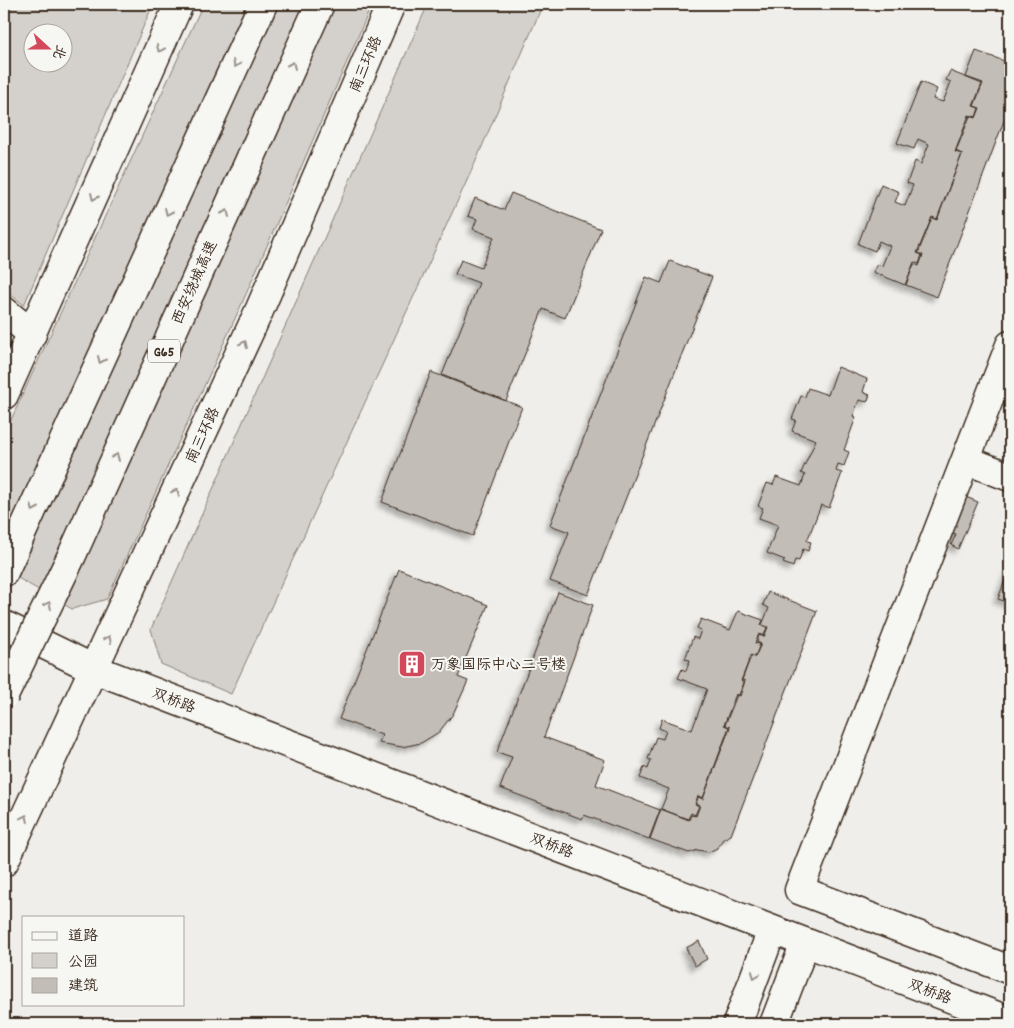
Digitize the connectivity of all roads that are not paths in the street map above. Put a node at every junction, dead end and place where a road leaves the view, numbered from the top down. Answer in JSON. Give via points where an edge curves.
{"nodes":[{"id":1,"x":179,"y":4,"type":"edge"},
{"id":2,"x":263,"y":4,"type":"edge"},
{"id":3,"x":320,"y":4,"type":"edge"},
{"id":4,"x":391,"y":4,"type":"edge"},
{"id":5,"x":4,"y":311,"type":"edge"},
{"id":6,"x":32,"y":334,"type":"junction"},
{"id":7,"x":1010,"y":345,"type":"edge"},
{"id":8,"x":4,"y":395,"type":"edge"},
{"id":9,"x":966,"y":460,"type":"junction"},
{"id":10,"x":1010,"y":477,"type":"edge"},
{"id":11,"x":4,"y":572,"type":"edge"},
{"id":12,"x":4,"y":625,"type":"edge"},
{"id":13,"x":94,"y":669,"type":"junction"},
{"id":14,"x":4,"y":696,"type":"edge"},
{"id":15,"x":4,"y":862,"type":"edge"},
{"id":16,"x":772,"y":930,"type":"junction"},
{"id":17,"x":805,"y":943,"type":"junction"},
{"id":18,"x":1010,"y":970,"type":"edge"},
{"id":19,"x":1010,"y":1022,"type":"edge"},
{"id":20,"x":737,"y":1024,"type":"edge"},
{"id":21,"x":774,"y":1024,"type":"edge"}],
"edges":[{"from":1,"to":6,"type":"main road","one_way":true},
{"from":2,"to":11,"type":"main road","one_way":true},
{"from":14,"to":3,"type":"main road","name":"西安绕城高速","number":"G65","one_way":true,"bridge":true,"via":[[76,546]]},
{"from":13,"to":4,"type":"main road","name":"南三环路","one_way":true,"via":[[259,311]]},
{"from":5,"to":6,"type":"main road"},
{"from":6,"to":8,"type":"main road"},
{"from":7,"to":9,"type":"main road"},
{"from":9,"to":10,"type":"main road"},
{"from":9,"to":18,"type":"main road","via":[[799,890]]},
{"from":12,"to":13,"type":"main road","name":"双桥路"},
{"from":15,"to":13,"type":"main road","name":"南三环路","one_way":true},
{"from":13,"to":16,"type":"main road","name":"双桥路"},
{"from":16,"to":17,"type":"main road","name":"双桥路"},
{"from":16,"to":20,"type":"main road","one_way":true},
{"from":17,"to":19,"type":"main road","name":"双桥路"},
{"from":17,"to":21,"type":"main road"}]}
